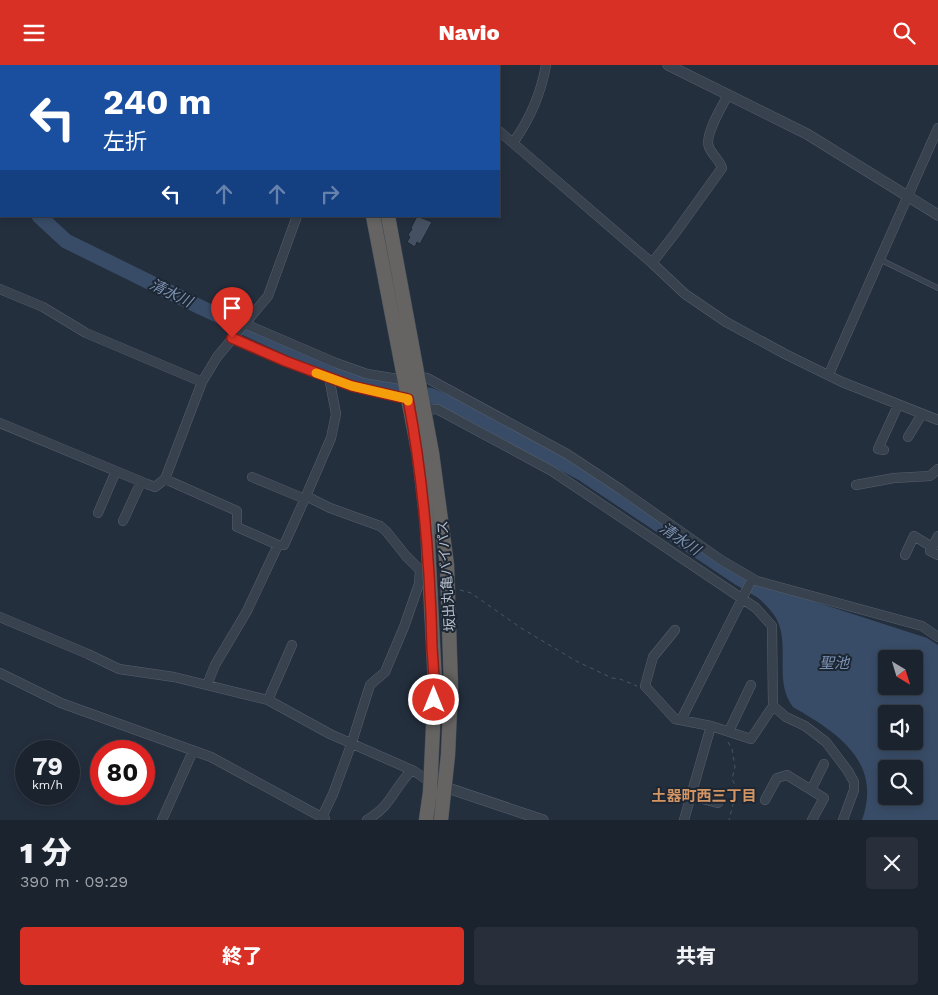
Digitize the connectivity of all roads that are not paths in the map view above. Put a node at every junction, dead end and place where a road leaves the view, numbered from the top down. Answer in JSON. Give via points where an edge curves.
{"nodes":[{"id":1,"x":546,"y":65,"type":"edge"},
{"id":2,"x":668,"y":65,"type":"edge"},
{"id":3,"x":728,"y":95,"type":"junction"},
{"id":4,"x":938,"y":128,"type":"edge"},
{"id":5,"x":500,"y":132,"type":"edge"},
{"id":6,"x":513,"y":143,"type":"junction"},
{"id":7,"x":909,"y":197,"type":"junction"},
{"id":8,"x":938,"y":215,"type":"edge"},
{"id":9,"x":298,"y":217,"type":"edge"},
{"id":10,"x":372,"y":217,"type":"edge"},
{"id":11,"x":388,"y":217,"type":"edge"},
{"id":12,"x":879,"y":259,"type":"junction"},
{"id":13,"x":652,"y":263,"type":"junction"},
{"id":14,"x":938,"y":288,"type":"edge"},
{"id":15,"x":0,"y":289,"type":"edge"},
{"id":16,"x":244,"y":324,"type":"junction"},
{"id":17,"x":232,"y":338,"type":"junction"},
{"id":18,"x":829,"y":374,"type":"junction"},
{"id":19,"x":329,"y":377,"type":"junction"},
{"id":20,"x":411,"y":378,"type":"junction"},
{"id":21,"x":202,"y":382,"type":"junction"},
{"id":22,"x":408,"y":399,"type":"junction"},
{"id":23,"x":898,"y":405,"type":"junction"},
{"id":24,"x":425,"y":410,"type":"junction"},
{"id":25,"x":922,"y":414,"type":"junction"},
{"id":26,"x":938,"y":420,"type":"edge"},
{"id":27,"x":0,"y":423,"type":"edge"},
{"id":28,"x":908,"y":437,"type":"dead end"},
{"id":29,"x":884,"y":450,"type":"dead end"},
{"id":30,"x":938,"y":469,"type":"edge"},
{"id":31,"x":116,"y":471,"type":"junction"},
{"id":32,"x":252,"y":477,"type":"dead end"},
{"id":33,"x":165,"y":479,"type":"junction"},
{"id":34,"x":141,"y":482,"type":"junction"},
{"id":35,"x":856,"y":485,"type":"dead end"},
{"id":36,"x":306,"y":497,"type":"junction"},
{"id":37,"x":98,"y":513,"type":"dead end"},
{"id":38,"x":122,"y":521,"type":"dead end"},
{"id":39,"x":938,"y":536,"type":"edge"},
{"id":40,"x":278,"y":545,"type":"junction"},
{"id":41,"x":932,"y":547,"type":"junction"},
{"id":42,"x":905,"y":555,"type":"dead end"},
{"id":43,"x":938,"y":555,"type":"edge"},
{"id":44,"x":447,"y":565,"type":"junction"},
{"id":45,"x":425,"y":569,"type":"junction"},
{"id":46,"x":752,"y":579,"type":"junction"},
{"id":47,"x":742,"y":599,"type":"junction"},
{"id":48,"x":0,"y":617,"type":"edge"},
{"id":49,"x":675,"y":630,"type":"dead end"},
{"id":50,"x":938,"y":637,"type":"edge"},
{"id":51,"x":292,"y":645,"type":"dead end"},
{"id":52,"x":0,"y":673,"type":"edge"},
{"id":53,"x":207,"y":685,"type":"junction"},
{"id":54,"x":751,"y":685,"type":"dead end"},
{"id":55,"x":268,"y":700,"type":"junction"},
{"id":56,"x":773,"y":706,"type":"junction"},
{"id":57,"x":681,"y":720,"type":"junction"},
{"id":58,"x":711,"y":726,"type":"junction"},
{"id":59,"x":729,"y":731,"type":"junction"},
{"id":60,"x":351,"y":745,"type":"junction"},
{"id":61,"x":193,"y":751,"type":"junction"},
{"id":62,"x":824,"y":764,"type":"dead end"},
{"id":63,"x":412,"y":771,"type":"junction"},
{"id":64,"x":430,"y":782,"type":"junction"},
{"id":65,"x":444,"y":787,"type":"junction"},
{"id":66,"x":811,"y":790,"type":"junction"},
{"id":67,"x":691,"y":796,"type":"junction"},
{"id":68,"x":765,"y":800,"type":"dead end"},
{"id":69,"x":718,"y":803,"type":"dead end"},
{"id":70,"x":324,"y":819,"type":"edge"},
{"id":71,"x":162,"y":820,"type":"edge"},
{"id":72,"x":367,"y":820,"type":"edge"},
{"id":73,"x":426,"y":820,"type":"edge"},
{"id":74,"x":440,"y":820,"type":"edge"},
{"id":75,"x":542,"y":820,"type":"edge"},
{"id":76,"x":684,"y":820,"type":"edge"},
{"id":77,"x":812,"y":820,"type":"edge"},
{"id":78,"x":843,"y":820,"type":"edge"}],
"edges":[{"from":1,"to":6,"type":"street","via":[[535,105]]},
{"from":2,"to":3,"type":"street"},
{"from":3,"to":7,"type":"street","via":[[807,134]]},
{"from":3,"to":13,"type":"street","via":[[708,138],[708,146],[722,168]]},
{"from":4,"to":7,"type":"street"},
{"from":5,"to":6,"type":"street"},
{"from":6,"to":13,"type":"street"},
{"from":7,"to":8,"type":"street"},
{"from":7,"to":12,"type":"street"},
{"from":9,"to":16,"type":"street","via":[[268,296]]},
{"from":10,"to":20,"type":"highway","name":"坂出丸亀バイパス"},
{"from":11,"to":20,"type":"highway","name":"坂出丸亀バイパス"},
{"from":12,"to":14,"type":"lane"},
{"from":12,"to":18,"type":"street"},
{"from":13,"to":18,"type":"street","via":[[685,294],[726,322]]},
{"from":15,"to":21,"type":"street","via":[[43,307],[86,333]]},
{"from":16,"to":17,"type":"street"},
{"from":16,"to":20,"type":"street","via":[[367,374]]},
{"from":17,"to":19,"type":"street"},
{"from":17,"to":21,"type":"street"},
{"from":18,"to":23,"type":"street"},
{"from":19,"to":22,"type":"street"},
{"from":19,"to":36,"type":"street","via":[[336,414],[332,437]]},
{"from":20,"to":22,"type":"highway","name":"坂出丸亀バイパス"},
{"from":20,"to":24,"type":"highway","name":"坂出丸亀バイパス"},
{"from":20,"to":46,"type":"street","via":[[427,378],[567,454]]},
{"from":21,"to":33,"type":"street"},
{"from":22,"to":45,"type":"highway","name":"坂出丸亀バイパス","via":[[419,455]]},
{"from":23,"to":25,"type":"street"},
{"from":23,"to":29,"type":"street","via":[[878,449]]},
{"from":24,"to":44,"type":"highway","name":"坂出丸亀バイパス"},
{"from":24,"to":47,"type":"street","via":[[437,409],[552,471]]},
{"from":25,"to":26,"type":"street"},
{"from":25,"to":28,"type":"street"},
{"from":27,"to":31,"type":"street"},
{"from":30,"to":35,"type":"street","via":[[930,476]]},
{"from":31,"to":34,"type":"street"},
{"from":31,"to":37,"type":"street"},
{"from":32,"to":36,"type":"street"},
{"from":33,"to":34,"type":"street","via":[[155,487]]},
{"from":33,"to":40,"type":"street","via":[[237,511],[237,527]]},
{"from":34,"to":38,"type":"street"},
{"from":36,"to":40,"type":"street","via":[[284,545]]},
{"from":36,"to":45,"type":"street","via":[[380,526],[406,556]]},
{"from":39,"to":41,"type":"street"},
{"from":40,"to":53,"type":"street"},
{"from":41,"to":42,"type":"street","via":[[914,536]]},
{"from":41,"to":43,"type":"street","via":[[930,551]]},
{"from":44,"to":45,"type":"street"},
{"from":44,"to":65,"type":"highway","name":"坂出丸亀バイパス","via":[[451,678]]},
{"from":45,"to":60,"type":"street","via":[[385,672],[370,685]]},
{"from":45,"to":64,"type":"highway","name":"坂出丸亀バイパス","via":[[435,684]]},
{"from":46,"to":47,"type":"street"},
{"from":46,"to":50,"type":"street","via":[[793,593],[922,626]]},
{"from":47,"to":56,"type":"street","via":[[756,608],[772,626]]},
{"from":47,"to":57,"type":"street"},
{"from":48,"to":53,"type":"street","via":[[120,669]]},
{"from":49,"to":57,"type":"street","via":[[653,657],[645,685],[675,719]]},
{"from":51,"to":55,"type":"street"},
{"from":52,"to":61,"type":"street","via":[[60,703]]},
{"from":53,"to":55,"type":"street"},
{"from":54,"to":59,"type":"street"},
{"from":55,"to":60,"type":"street"},
{"from":56,"to":59,"type":"street","via":[[752,739]]},
{"from":56,"to":78,"type":"street","via":[[826,742],[848,771],[854,782],[854,791]]},
{"from":57,"to":58,"type":"street"},
{"from":58,"to":59,"type":"street"},
{"from":58,"to":67,"type":"street"},
{"from":60,"to":63,"type":"street"},
{"from":60,"to":70,"type":"street"},
{"from":61,"to":70,"type":"street","via":[[211,757]]},
{"from":61,"to":71,"type":"street"},
{"from":62,"to":66,"type":"street"},
{"from":63,"to":64,"type":"street"},
{"from":63,"to":72,"type":"street","via":[[381,812]]},
{"from":64,"to":65,"type":"street"},
{"from":64,"to":73,"type":"highway","name":"坂出丸亀バイパス"},
{"from":65,"to":74,"type":"highway","name":"坂出丸亀バイパス"},
{"from":65,"to":75,"type":"street"},
{"from":66,"to":68,"type":"street","via":[[787,775],[776,778]]},
{"from":66,"to":77,"type":"street","via":[[824,798]]},
{"from":67,"to":69,"type":"street"},
{"from":67,"to":76,"type":"street"}]}
